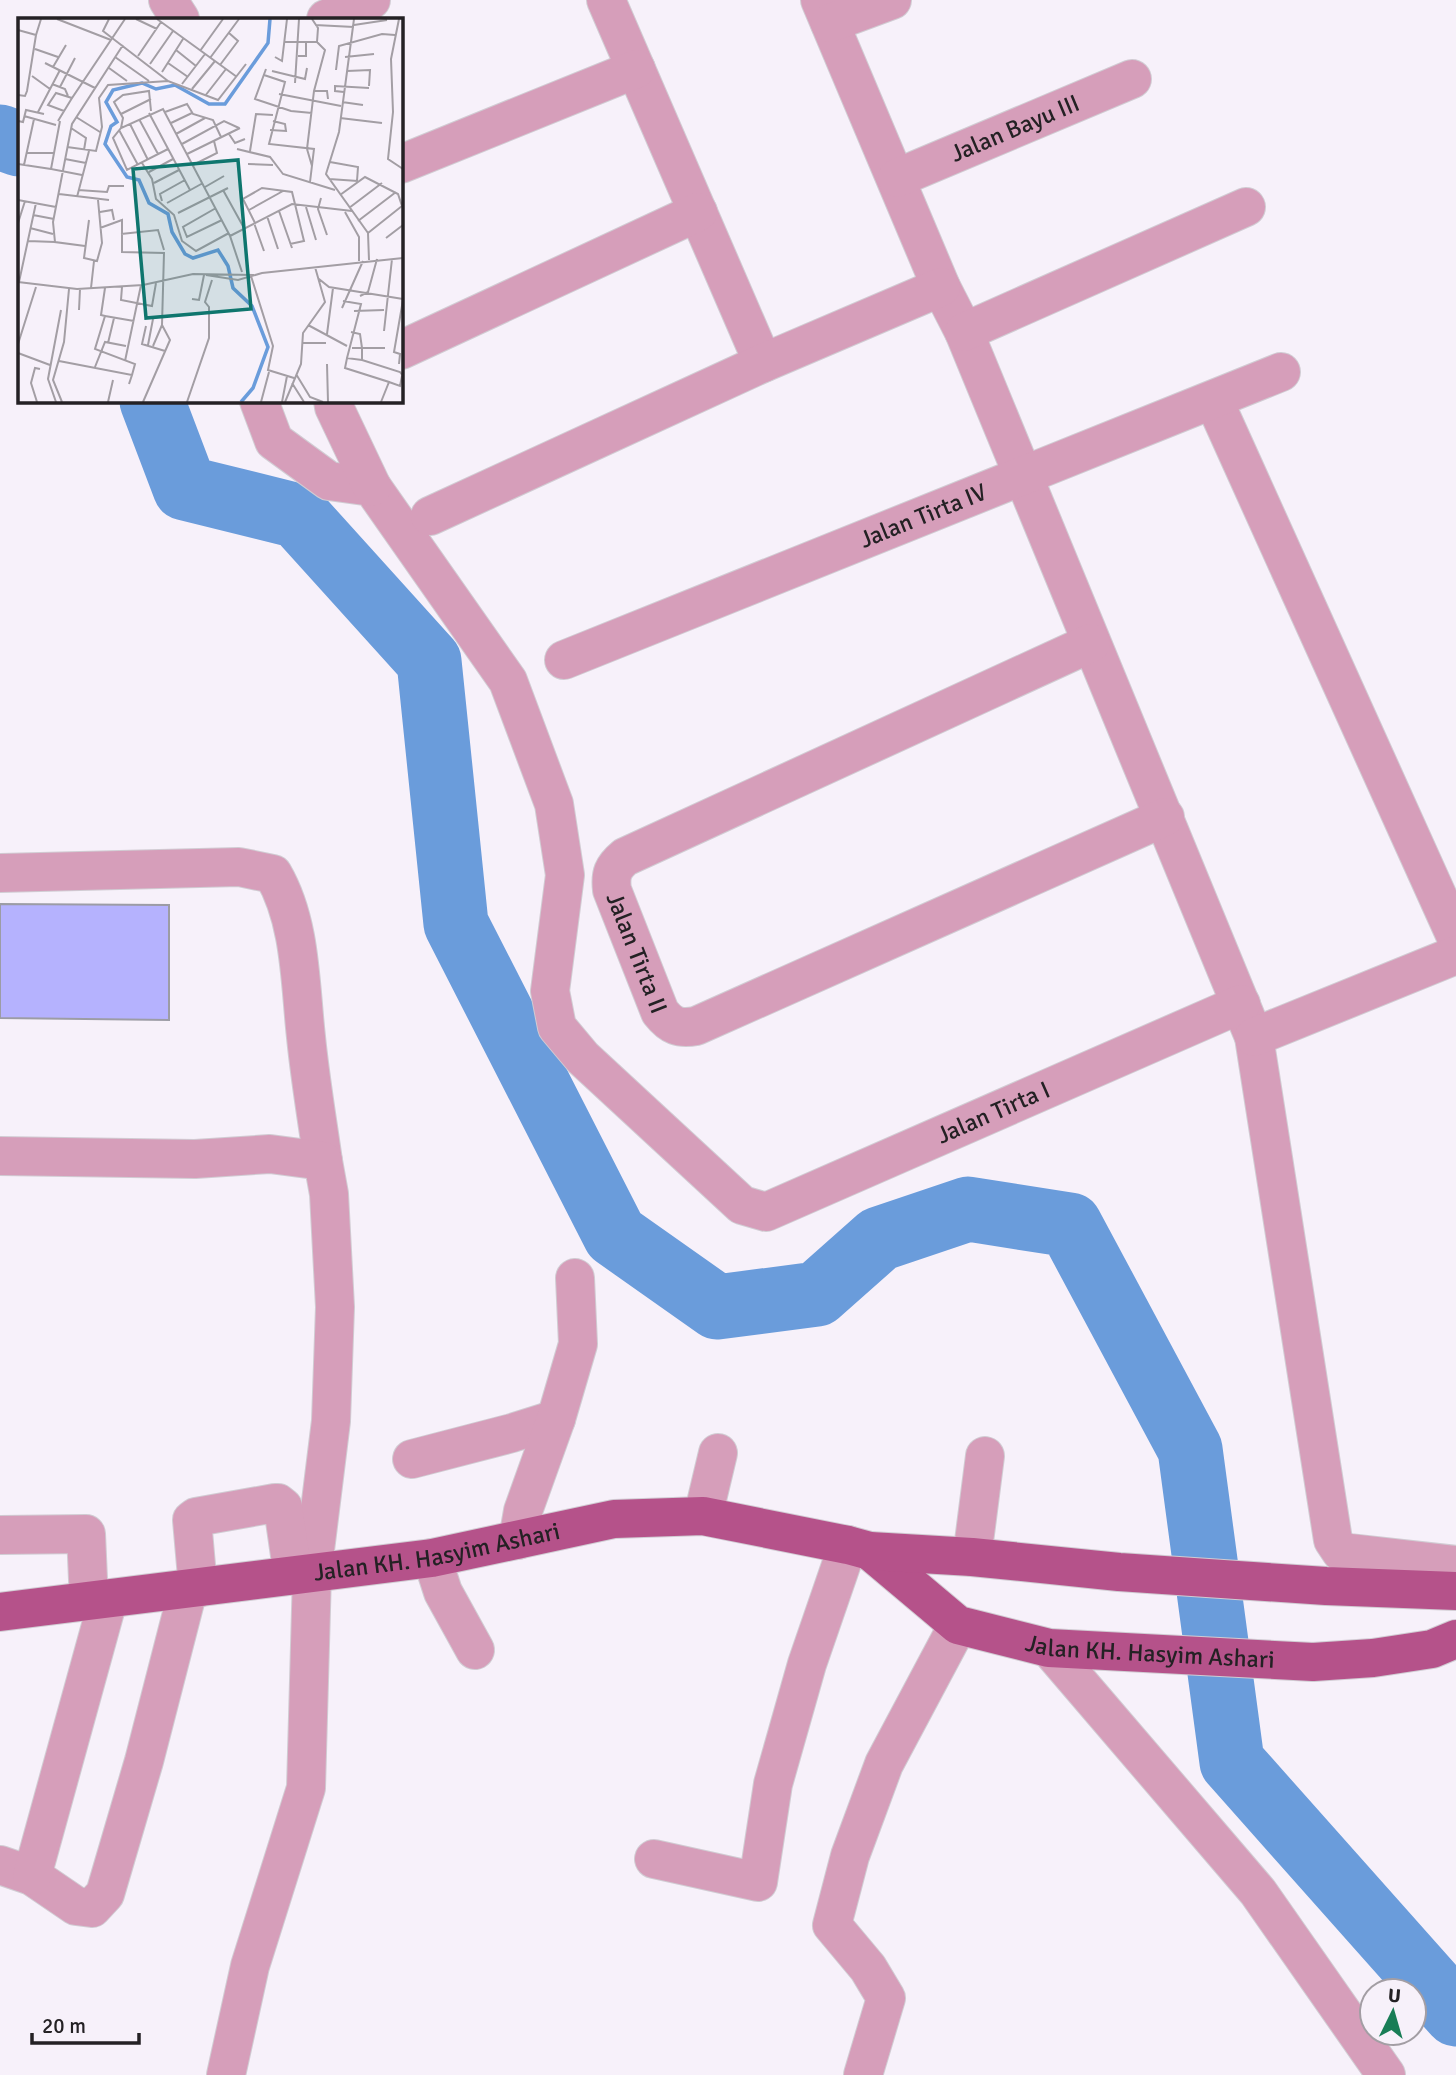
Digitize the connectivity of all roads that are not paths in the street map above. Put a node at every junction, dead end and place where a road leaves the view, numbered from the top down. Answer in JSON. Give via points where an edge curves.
{"nodes":[{"id":1,"x":168,"y":0,"type":"edge"},
{"id":2,"x":371,"y":0,"type":"edge"},
{"id":3,"x":606,"y":0,"type":"edge"},
{"id":4,"x":892,"y":0,"type":"edge"},
{"id":5,"x":825,"y":12,"type":"edge"},
{"id":6,"x":179,"y":18,"type":"edge"},
{"id":7,"x":328,"y":18,"type":"edge"},
{"id":8,"x":636,"y":69,"type":"junction"},
{"id":9,"x":1132,"y":79,"type":"dead end"},
{"id":10,"x":402,"y":164,"type":"edge"},
{"id":11,"x":897,"y":178,"type":"junction"},
{"id":12,"x":1246,"y":208,"type":"dead end"},
{"id":13,"x":698,"y":212,"type":"junction"},
{"id":14,"x":941,"y":287,"type":"junction"},
{"id":15,"x":964,"y":332,"type":"junction"},
{"id":16,"x":402,"y":350,"type":"edge"},
{"id":17,"x":763,"y":363,"type":"junction"},
{"id":18,"x":1281,"y":372,"type":"dead end"},
{"id":19,"x":1214,"y":401,"type":"junction"},
{"id":20,"x":259,"y":402,"type":"edge"},
{"id":21,"x":333,"y":402,"type":"edge"},
{"id":22,"x":1022,"y":477,"type":"junction"},
{"id":23,"x":372,"y":487,"type":"junction"},
{"id":24,"x":430,"y":516,"type":"dead end"},
{"id":25,"x":1091,"y":643,"type":"junction"},
{"id":26,"x":564,"y":660,"type":"dead end"},
{"id":27,"x":1165,"y":817,"type":"junction"},
{"id":28,"x":0,"y":873,"type":"edge"},
{"id":29,"x":1456,"y":937,"type":"edge"},
{"id":30,"x":1456,"y":955,"type":"edge"},
{"id":31,"x":1248,"y":1020,"type":"junction"},
{"id":32,"x":0,"y":1156,"type":"edge"},
{"id":33,"x":323,"y":1160,"type":"junction"},
{"id":34,"x":575,"y":1278,"type":"dead end"},
{"id":35,"x":556,"y":1419,"type":"junction"},
{"id":36,"x":718,"y":1453,"type":"dead end"},
{"id":37,"x":985,"y":1456,"type":"dead end"},
{"id":38,"x":412,"y":1459,"type":"dead end"},
{"id":39,"x":703,"y":1517,"type":"junction"},
{"id":40,"x":0,"y":1535,"type":"edge"},
{"id":41,"x":518,"y":1540,"type":"junction"},
{"id":42,"x":859,"y":1548,"type":"junction"},
{"id":43,"x":972,"y":1557,"type":"junction"},
{"id":44,"x":432,"y":1558,"type":"junction"},
{"id":45,"x":1456,"y":1565,"type":"edge"},
{"id":46,"x":303,"y":1575,"type":"junction"},
{"id":47,"x":193,"y":1589,"type":"junction"},
{"id":48,"x":1456,"y":1591,"type":"edge"},
{"id":49,"x":98,"y":1601,"type":"junction"},
{"id":50,"x":0,"y":1612,"type":"edge"},
{"id":51,"x":958,"y":1625,"type":"junction"},
{"id":52,"x":1456,"y":1639,"type":"edge"},
{"id":53,"x":1049,"y":1648,"type":"junction"},
{"id":54,"x":475,"y":1650,"type":"dead end"},
{"id":55,"x":654,"y":1859,"type":"dead end"},
{"id":56,"x":16,"y":1870,"type":"edge"},
{"id":57,"x":226,"y":2075,"type":"edge"},
{"id":58,"x":863,"y":2075,"type":"edge"},
{"id":59,"x":1386,"y":2075,"type":"edge"}],
"edges":[{"from":1,"to":6,"type":"street"},
{"from":2,"to":7,"type":"street"},
{"from":3,"to":8,"type":"street"},
{"from":4,"to":5,"type":"street"},
{"from":5,"to":11,"type":"street"},
{"from":8,"to":10,"type":"street"},
{"from":8,"to":13,"type":"street"},
{"from":9,"to":11,"type":"street","name":"Jalan Bayu III"},
{"from":11,"to":14,"type":"street"},
{"from":12,"to":15,"type":"street"},
{"from":13,"to":16,"type":"street"},
{"from":13,"to":17,"type":"street"},
{"from":14,"to":15,"type":"street"},
{"from":14,"to":17,"type":"street"},
{"from":15,"to":22,"type":"street"},
{"from":17,"to":24,"type":"street"},
{"from":18,"to":19,"type":"street","name":"Jalan Tirta IV"},
{"from":19,"to":22,"type":"street","name":"Jalan Tirta IV"},
{"from":19,"to":29,"type":"street"},
{"from":20,"to":23,"type":"street","via":[[274,441],[329,481]]},
{"from":21,"to":23,"type":"street"},
{"from":22,"to":25,"type":"street"},
{"from":22,"to":26,"type":"street","name":"Jalan Tirta IV"},
{"from":23,"to":31,"type":"street","name":"Jalan Tirta I","via":[[508,681],[554,804],[565,875],[550,991],[557,1027],[583,1058],[742,1205],[766,1212]]},
{"from":25,"to":27,"type":"street"},
{"from":25,"to":27,"type":"street","name":"Jalan Tirta II","via":[[615,864],[612,890],[660,1012],[682,1029],[696,1027]]},
{"from":27,"to":31,"type":"street"},
{"from":28,"to":33,"type":"street","via":[[239,867],[273,874],[285,895],[294,930]]},
{"from":30,"to":31,"type":"street","name":"Jalan Tirta I"},
{"from":31,"to":45,"type":"street","via":[[1333,1540],[1341,1552]]},
{"from":32,"to":33,"type":"street","via":[[195,1159],[270,1154]]},
{"from":33,"to":46,"type":"street","via":[[335,1307],[331,1421]]},
{"from":34,"to":35,"type":"street","via":[[578,1344]]},
{"from":35,"to":38,"type":"street"},
{"from":35,"to":41,"type":"street","via":[[527,1499]]},
{"from":36,"to":39,"type":"street"},
{"from":37,"to":43,"type":"street"},
{"from":39,"to":41,"type":"main road","name":"Jalan KH. Hasyim Ashari","via":[[614,1519]]},
{"from":39,"to":42,"type":"main road","name":"Jalan KH. Hasyim Ashari"},
{"from":40,"to":49,"type":"street","via":[[86,1534]]},
{"from":41,"to":44,"type":"main road","name":"Jalan KH. Hasyim Ashari"},
{"from":42,"to":43,"type":"main road","name":"Jalan KH. Hasyim Ashari"},
{"from":42,"to":51,"type":"main road","name":"Jalan KH. Hasyim Ashari"},
{"from":42,"to":55,"type":"street","via":[[807,1664],[773,1784],[758,1882]]},
{"from":43,"to":48,"type":"main road","name":"Jalan KH. Hasyim Ashari","via":[[1119,1572]]},
{"from":44,"to":46,"type":"main road","name":"Jalan KH. Hasyim Ashari"},
{"from":44,"to":54,"type":"street","via":[[443,1592]]},
{"from":46,"to":47,"type":"main road","name":"Jalan KH. Hasyim Ashari"},
{"from":46,"to":47,"type":"street","via":[[283,1507],[275,1503],[192,1520]]},
{"from":46,"to":57,"type":"street","via":[[306,1788],[250,1966]]},
{"from":47,"to":49,"type":"main road","name":"Jalan KH. Hasyim Ashari"},
{"from":47,"to":56,"type":"street","via":[[105,1894],[92,1908],[76,1906]]},
{"from":49,"to":50,"type":"main road","name":"Jalan KH. Hasyim Ashari"},
{"from":49,"to":56,"type":"street"},
{"from":51,"to":53,"type":"main road","name":"Jalan KH. Hasyim Ashari"},
{"from":51,"to":58,"type":"street","via":[[884,1764],[850,1856],[832,1925],[886,1998]]},
{"from":52,"to":53,"type":"main road","name":"Jalan KH. Hasyim Ashari","via":[[1432,1649],[1313,1662]]},
{"from":53,"to":59,"type":"street","via":[[1258,1892]]}]}
